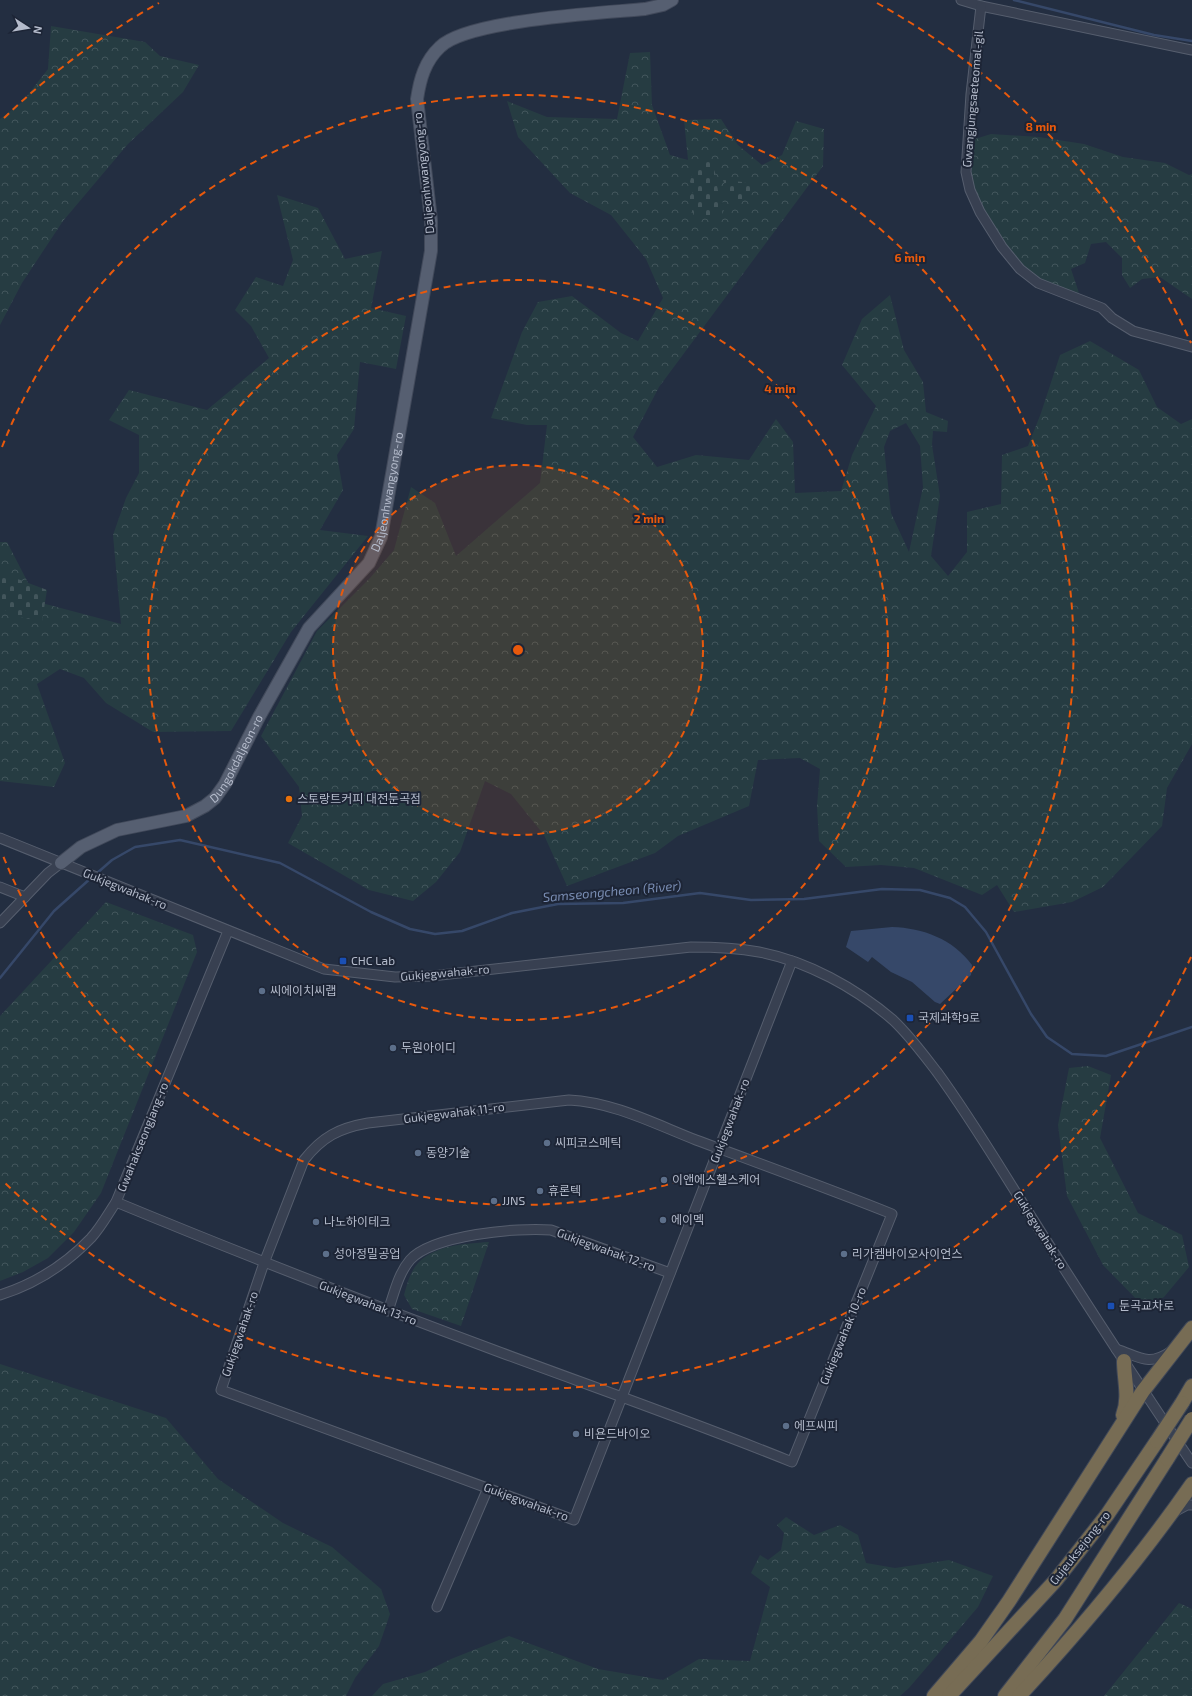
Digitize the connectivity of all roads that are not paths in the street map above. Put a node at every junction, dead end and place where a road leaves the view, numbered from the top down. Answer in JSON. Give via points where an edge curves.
{"nodes":[{"id":1,"x":672,"y":0,"type":"edge"},
{"id":2,"x":961,"y":0,"type":"edge"},
{"id":3,"x":981,"y":6,"type":"junction"},
{"id":4,"x":1192,"y":50,"type":"edge"},
{"id":5,"x":1192,"y":347,"type":"edge"},
{"id":6,"x":354,"y":579,"type":"joint"},
{"id":7,"x":0,"y":838,"type":"edge"},
{"id":8,"x":61,"y":863,"type":"junction"},
{"id":9,"x":0,"y":886,"type":"edge"},
{"id":10,"x":25,"y":897,"type":"junction"},
{"id":11,"x":0,"y":923,"type":"edge"},
{"id":12,"x":228,"y":931,"type":"junction"},
{"id":13,"x":792,"y":961,"type":"junction"},
{"id":14,"x":719,"y":1148,"type":"junction"},
{"id":15,"x":116,"y":1202,"type":"junction"},
{"id":16,"x":264,"y":1263,"type":"junction"},
{"id":17,"x":670,"y":1274,"type":"junction"},
{"id":18,"x":0,"y":1295,"type":"edge"},
{"id":19,"x":388,"y":1311,"type":"junction"},
{"id":20,"x":1192,"y":1328,"type":"edge"},
{"id":21,"x":1178,"y":1347,"type":"junction"},
{"id":22,"x":1116,"y":1349,"type":"junction"},
{"id":23,"x":1124,"y":1361,"type":"junction"},
{"id":24,"x":1192,"y":1386,"type":"edge"},
{"id":25,"x":1143,"y":1391,"type":"junction"},
{"id":26,"x":622,"y":1398,"type":"junction"},
{"id":27,"x":1192,"y":1419,"type":"edge"},
{"id":28,"x":1118,"y":1430,"type":"junction"},
{"id":29,"x":1192,"y":1463,"type":"edge"},
{"id":30,"x":1192,"y":1484,"type":"edge"},
{"id":31,"x":488,"y":1488,"type":"junction"},
{"id":32,"x":1192,"y":1505,"type":"edge"},
{"id":33,"x":1172,"y":1513,"type":"junction"},
{"id":34,"x":437,"y":1607,"type":"dead end"},
{"id":35,"x":934,"y":1696,"type":"edge"},
{"id":36,"x":949,"y":1696,"type":"edge"},
{"id":37,"x":1005,"y":1696,"type":"edge"},
{"id":38,"x":1019,"y":1696,"type":"edge"}],
"edges":[{"from":1,"to":6,"type":"main road","name":"Daljeonhwangyong-ro","via":[[645,9],[500,25],[464,33],[441,46],[426,65],[417,99],[431,220],[431,251],[381,538],[369,563]]},
{"from":2,"to":3,"type":"street"},
{"from":3,"to":4,"type":"street"},
{"from":3,"to":5,"type":"street","name":"Gwangjungsaeteomal-gil","via":[[970,94],[966,172],[970,190],[978,207],[1002,248],[1020,269],[1038,283],[1102,308],[1112,318],[1133,331]]},
{"from":6,"to":8,"type":"main road","name":"Dungokdaljeon-ro","via":[[309,628],[215,798],[186,816],[117,830],[81,847]]},
{"from":7,"to":8,"type":"street","name":"Gukjegwahak-ro"},
{"from":8,"to":10,"type":"street"},
{"from":8,"to":12,"type":"street","name":"Gukjegwahak-ro"},
{"from":9,"to":10,"type":"street"},
{"from":10,"to":11,"type":"street"},
{"from":12,"to":13,"type":"street","name":"Gukjegwahak-ro","via":[[324,969],[395,977],[432,976],[691,947],[759,952]]},
{"from":12,"to":15,"type":"street","name":"Gwahakseongjang-ro"},
{"from":13,"to":14,"type":"street","name":"Gukjegwahak-ro"},
{"from":13,"to":22,"type":"street","name":"Gukjegwahak-ro","via":[[821,973],[859,995],[893,1020],[916,1044],[959,1102]]},
{"from":14,"to":16,"type":"street","name":"Gukjegwahak 11-ro","via":[[587,1101],[569,1100],[354,1125],[324,1138],[314,1146],[304,1160]]},
{"from":14,"to":17,"type":"street","name":"Gukjegwahak-ro"},
{"from":14,"to":26,"type":"street","name":"Gukjegwahak 10-ro","via":[[892,1214],[792,1462]]},
{"from":15,"to":16,"type":"street","name":"Gukjegwahak 13-ro"},
{"from":15,"to":18,"type":"street","name":"Gwahakseongjang-ro","via":[[92,1237],[63,1262],[33,1281]]},
{"from":16,"to":19,"type":"street","name":"Gukjegwahak 13-ro"},
{"from":16,"to":31,"type":"street","name":"Gukjegwahak-ro","via":[[221,1390]]},
{"from":17,"to":19,"type":"street","name":"Gukjegwahak 12-ro","via":[[551,1230],[510,1230],[449,1240],[425,1248],[410,1260],[400,1277]]},
{"from":17,"to":26,"type":"street","name":"Gukjegwahak-ro"},
{"from":19,"to":26,"type":"street","name":"Gukjegwahak 13-ro"},
{"from":20,"to":21,"type":"highway"},
{"from":21,"to":22,"type":"street","via":[[1153,1361],[1140,1359]]},
{"from":21,"to":25,"type":"highway"},
{"from":22,"to":23,"type":"street","name":"Gukjegwahak-ro"},
{"from":23,"to":25,"type":"street","name":"Gukjegwahak-ro"},
{"from":23,"to":28,"type":"highway","via":[[1124,1383],[1128,1395]]},
{"from":24,"to":36,"type":"highway","name":"Gujeuksejong-ro","bridge":true,"via":[[1107,1515],[1056,1580]]},
{"from":25,"to":28,"type":"highway"},
{"from":25,"to":29,"type":"street","name":"Gukjegwahak-ro"},
{"from":26,"to":31,"type":"street","name":"Gukjegwahak-ro","via":[[574,1520]]},
{"from":27,"to":37,"type":"highway","name":"Gujeuksejong-ro","bridge":true,"via":[[1065,1619]]},
{"from":28,"to":35,"type":"highway","via":[[982,1641]]},
{"from":30,"to":33,"type":"highway"},
{"from":31,"to":34,"type":"street"},
{"from":32,"to":33,"type":"street"},
{"from":33,"to":38,"type":"highway","via":[[1095,1611]]}]}
